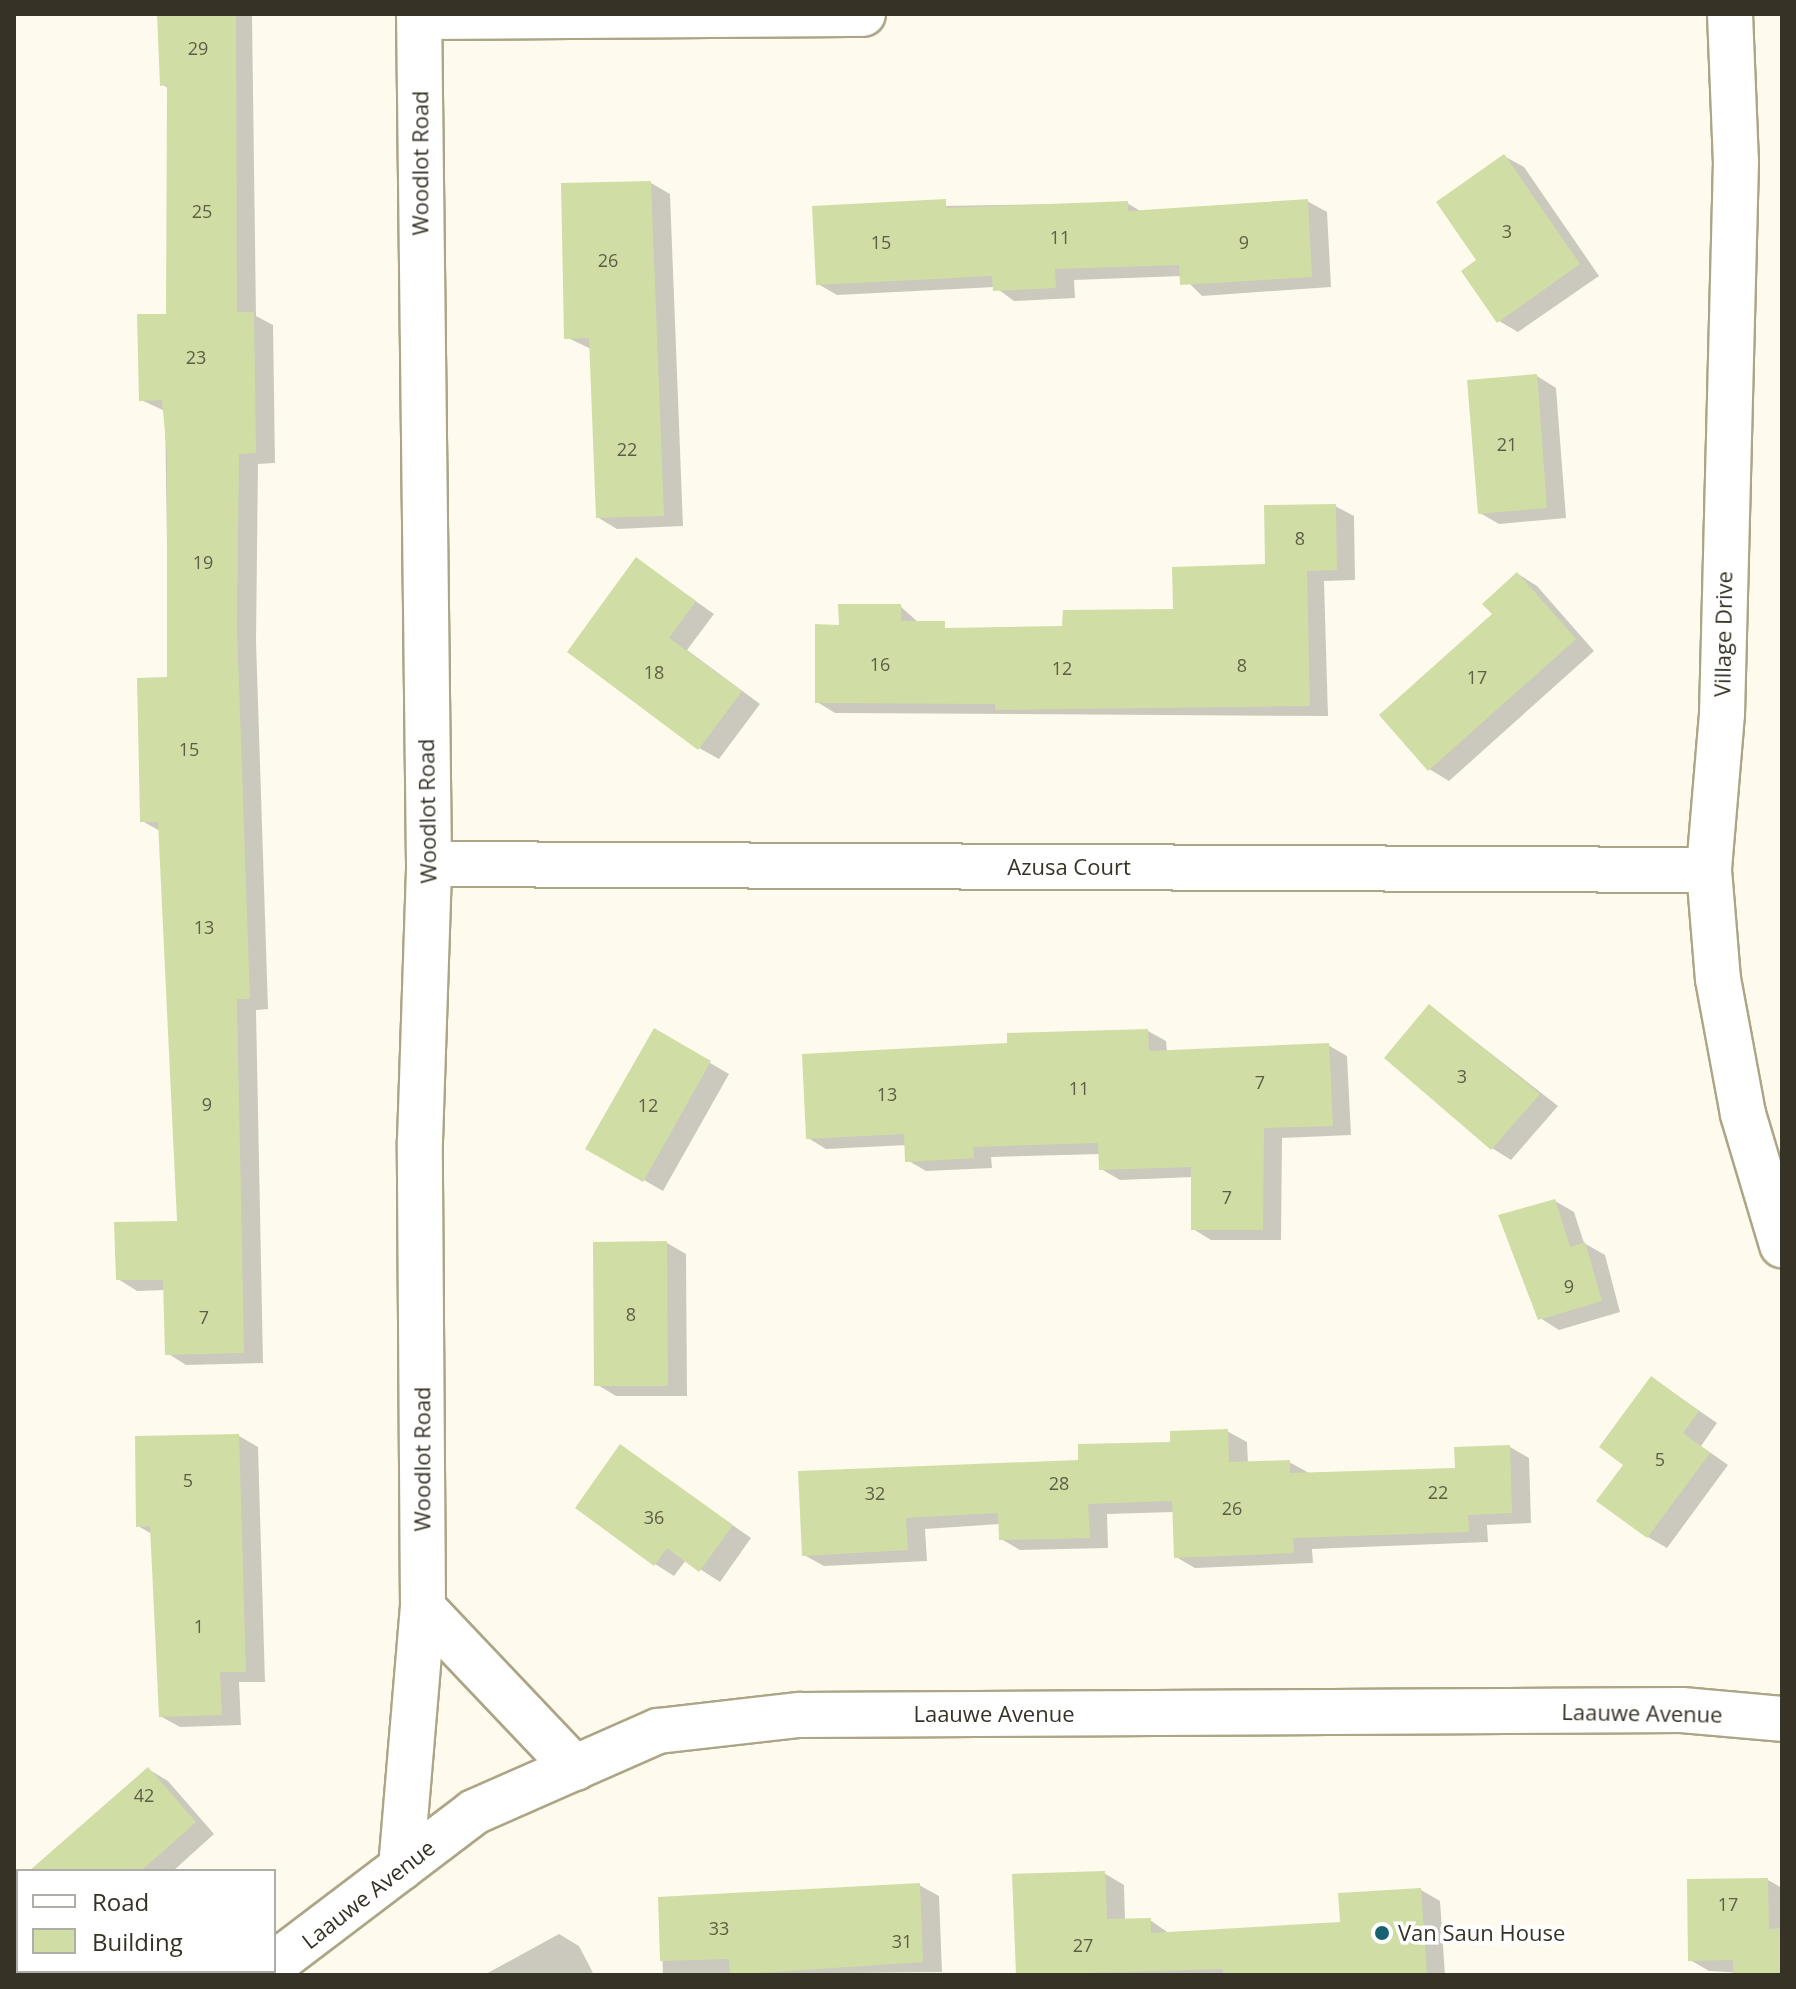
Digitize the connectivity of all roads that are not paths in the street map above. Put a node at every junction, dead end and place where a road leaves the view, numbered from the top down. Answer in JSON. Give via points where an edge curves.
{"nodes":[{"id":1,"x":863,"y":14,"type":"edge"},
{"id":2,"x":1730,"y":14,"type":"edge"},
{"id":3,"x":419,"y":15,"type":"edge"},
{"id":4,"x":429,"y":864,"type":"junction"},
{"id":5,"x":1709,"y":870,"type":"junction"},
{"id":6,"x":1782,"y":1245,"type":"edge"},
{"id":7,"x":423,"y":1608,"type":"junction"},
{"id":8,"x":1782,"y":1719,"type":"edge"},
{"id":9,"x":575,"y":1768,"type":"junction"},
{"id":10,"x":401,"y":1868,"type":"junction"},
{"id":11,"x":276,"y":1962,"type":"edge"}],
"edges":[{"from":1,"to":3,"type":"street"},
{"from":2,"to":5,"type":"street","name":"Village Drive","via":[[1736,161],[1722,714]]},
{"from":3,"to":4,"type":"street","name":"Woodlot Road"},
{"from":4,"to":5,"type":"street","name":"Azusa Court"},
{"from":4,"to":7,"type":"street","name":"Woodlot Road","via":[[420,1141]]},
{"from":5,"to":6,"type":"street","name":"Village Drive","via":[[1718,979],[1743,1114]]},
{"from":7,"to":9,"type":"street"},
{"from":7,"to":10,"type":"street","name":"Woodlot Road"},
{"from":8,"to":9,"type":"street","name":"Laauwe Avenue","via":[[1682,1710],[799,1715],[658,1731]]},
{"from":9,"to":10,"type":"street","name":"Laauwe Avenue","via":[[474,1812]]},
{"from":10,"to":11,"type":"street","name":"Laauwe Avenue"}]}
